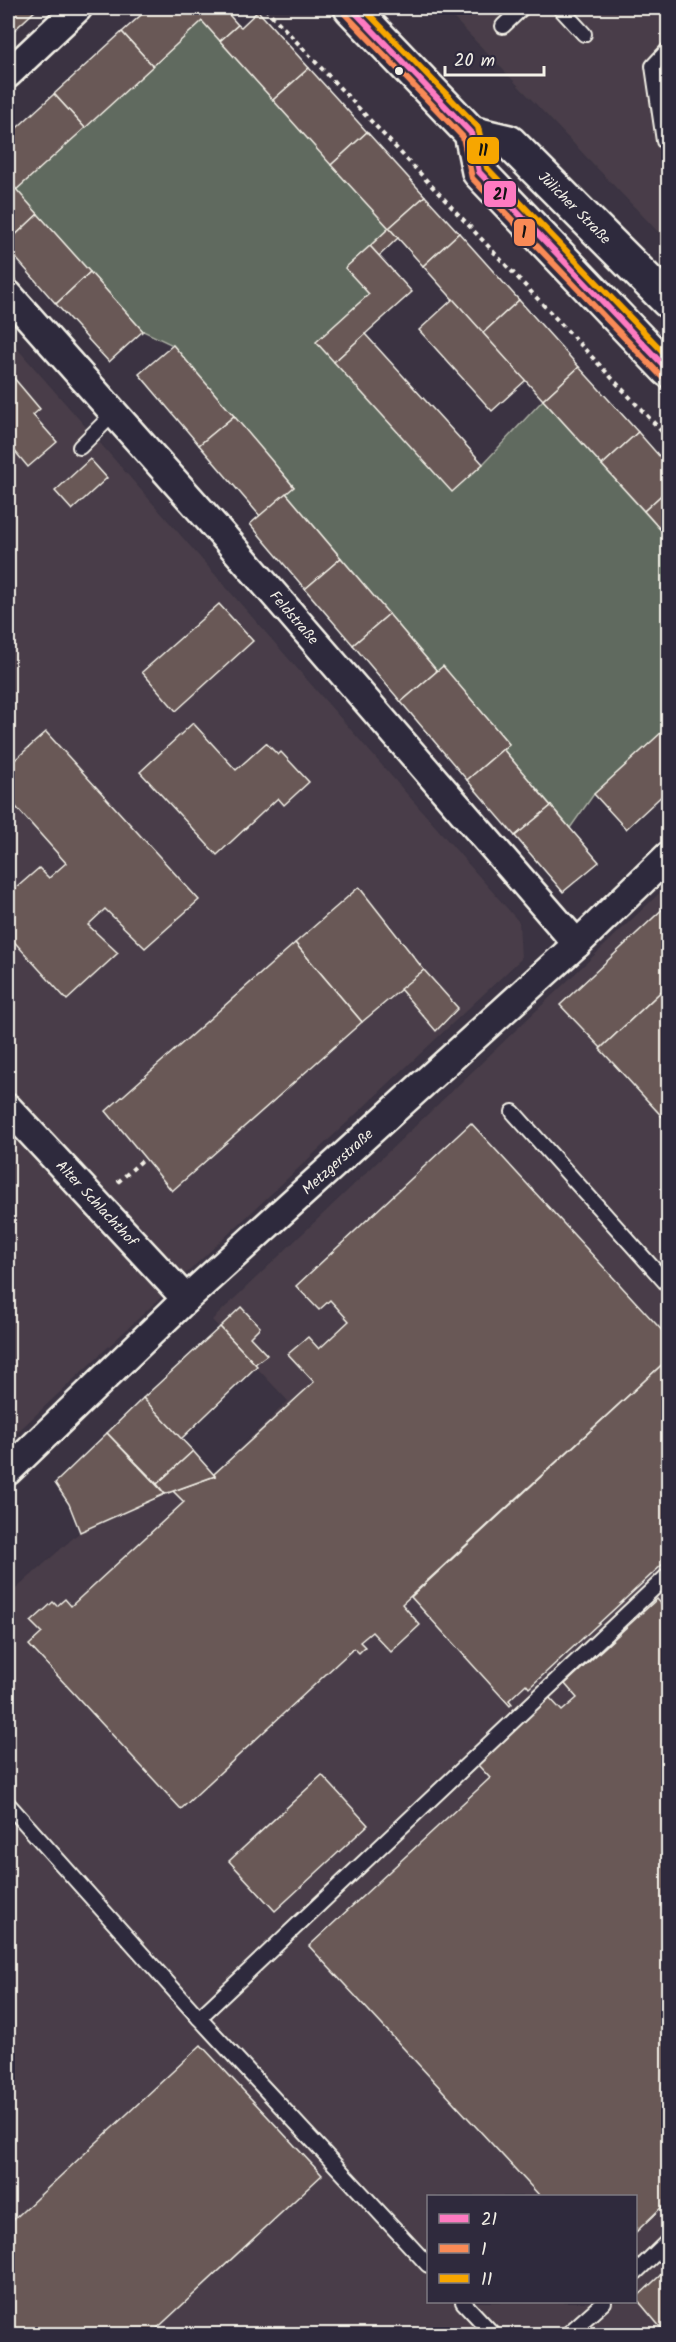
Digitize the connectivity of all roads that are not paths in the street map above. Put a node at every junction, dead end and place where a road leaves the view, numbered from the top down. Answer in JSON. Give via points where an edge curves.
{"nodes":[{"id":1,"x":78,"y":8,"type":"edge"},
{"id":2,"x":351,"y":8,"type":"edge"},
{"id":3,"x":522,"y":8,"type":"edge"},
{"id":4,"x":560,"y":8,"type":"edge"},
{"id":5,"x":503,"y":26,"type":"dead end"},
{"id":6,"x":584,"y":34,"type":"dead end"},
{"id":7,"x":669,"y":50,"type":"edge"},
{"id":8,"x":8,"y":74,"type":"edge"},
{"id":9,"x":471,"y":133,"type":"junction"},
{"id":10,"x":669,"y":146,"type":"edge"},
{"id":11,"x":665,"y":290,"type":"edge"},
{"id":12,"x":8,"y":294,"type":"edge"},
{"id":13,"x":669,"y":370,"type":"edge"},
{"id":14,"x":114,"y":413,"type":"junction"},
{"id":15,"x":80,"y":447,"type":"dead end"},
{"id":16,"x":669,"y":856,"type":"edge"},
{"id":17,"x":577,"y":944,"type":"junction"},
{"id":18,"x":8,"y":1108,"type":"edge"},
{"id":19,"x":513,"y":1112,"type":"dead end"},
{"id":20,"x":669,"y":1285,"type":"edge"},
{"id":21,"x":186,"y":1299,"type":"junction"},
{"id":22,"x":8,"y":1471,"type":"edge"},
{"id":23,"x":669,"y":1575,"type":"edge"},
{"id":24,"x":8,"y":1804,"type":"edge"},
{"id":25,"x":199,"y":2018,"type":"junction"},
{"id":26,"x":669,"y":2241,"type":"edge"},
{"id":27,"x":427,"y":2263,"type":"edge"},
{"id":28,"x":637,"y":2271,"type":"edge"},
{"id":29,"x":465,"y":2303,"type":"edge"},
{"id":30,"x":602,"y":2303,"type":"edge"},
{"id":31,"x":493,"y":2334,"type":"edge"},
{"id":32,"x":568,"y":2334,"type":"edge"}],
"edges":[{"from":1,"to":8,"type":"street"},
{"from":2,"to":9,"type":"main road"},
{"from":3,"to":5,"type":"lane"},
{"from":4,"to":6,"type":"lane"},
{"from":7,"to":10,"type":"lane","via":[[653,66],[664,141]]},
{"from":9,"to":11,"type":"main road","name":"Jülicher Straße","via":[[509,142]]},
{"from":9,"to":13,"type":"main road","via":[[479,172]]},
{"from":12,"to":14,"type":"street","name":"Feldstraße"},
{"from":14,"to":15,"type":"lane"},
{"from":14,"to":17,"type":"street","name":"Feldstraße"},
{"from":16,"to":17,"type":"street","name":"Metzgerstraße"},
{"from":17,"to":21,"type":"street","name":"Metzgerstraße"},
{"from":18,"to":21,"type":"street","name":"Alter Schlachthof"},
{"from":19,"to":20,"type":"lane"},
{"from":21,"to":22,"type":"street","name":"Metzgerstraße"},
{"from":23,"to":25,"type":"lane"},
{"from":24,"to":25,"type":"lane"},
{"from":25,"to":27,"type":"lane"},
{"from":26,"to":28,"type":"lane"},
{"from":29,"to":31,"type":"lane"},
{"from":30,"to":32,"type":"lane"}]}
